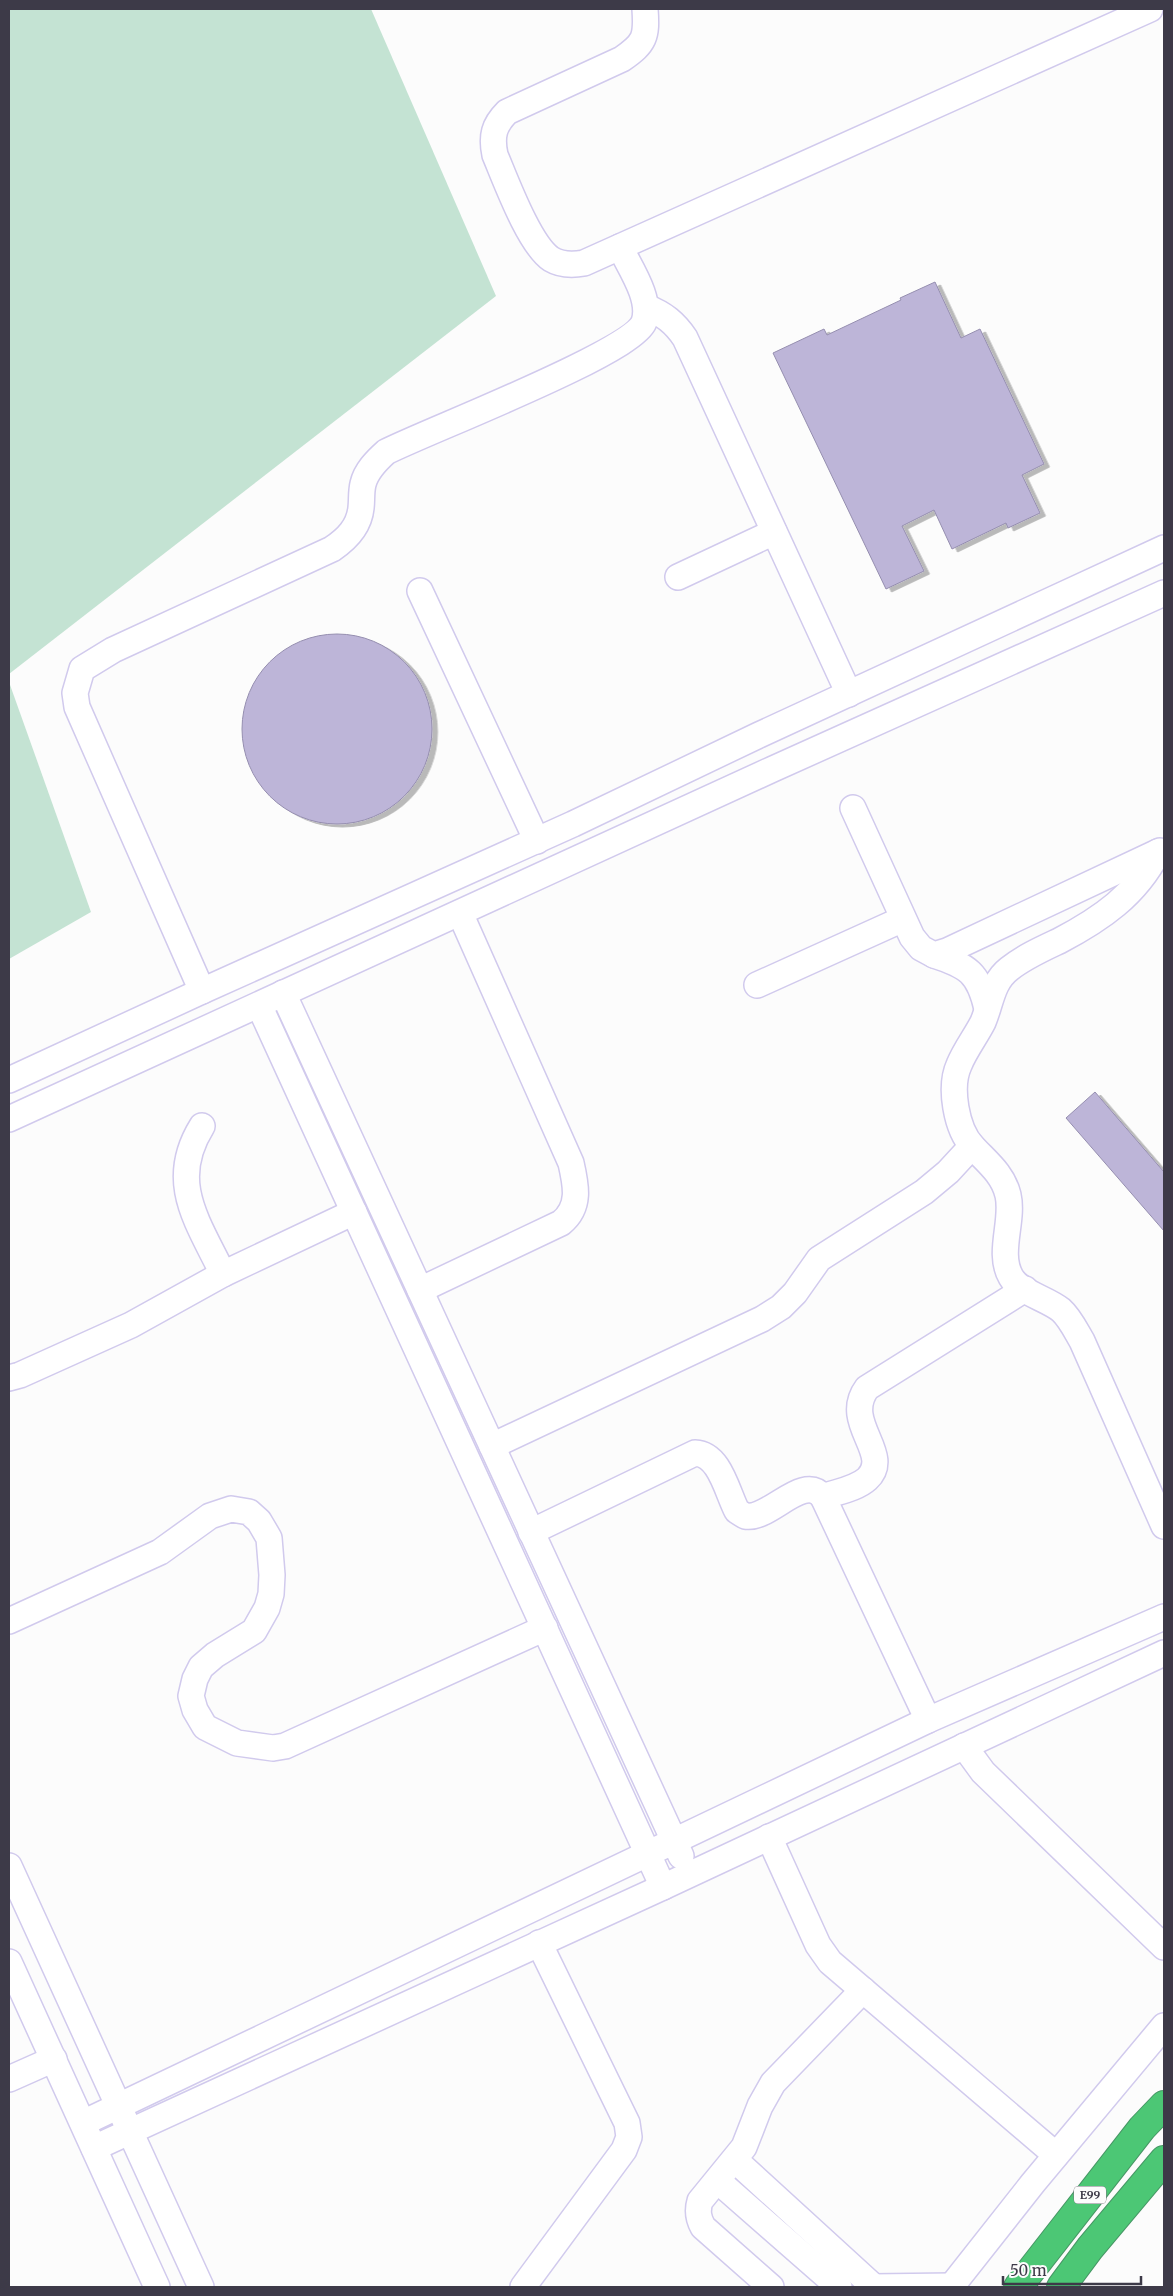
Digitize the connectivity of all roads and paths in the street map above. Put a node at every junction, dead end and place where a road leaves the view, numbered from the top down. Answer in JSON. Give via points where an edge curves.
{"nodes":[{"id":1,"x":645,"y":9,"type":"edge"},
{"id":2,"x":1150,"y":9,"type":"edge"},
{"id":3,"x":1161,"y":9,"type":"edge"},
{"id":4,"x":1164,"y":15,"type":"edge"},
{"id":5,"x":620,"y":247,"type":"junction"},
{"id":6,"x":646,"y":307,"type":"junction"},
{"id":7,"x":774,"y":532,"type":"junction"},
{"id":8,"x":1164,"y":548,"type":"edge"},
{"id":9,"x":678,"y":577,"type":"dead end"},
{"id":10,"x":420,"y":591,"type":"dead end"},
{"id":11,"x":1164,"y":593,"type":"edge"},
{"id":12,"x":1008,"y":621,"type":"junction"},
{"id":13,"x":1007,"y":664,"type":"junction"},
{"id":14,"x":849,"y":694,"type":"junction"},
{"id":15,"x":820,"y":708,"type":"junction"},
{"id":16,"x":827,"y":744,"type":"junction"},
{"id":17,"x":853,"y":808,"type":"dead end"},
{"id":18,"x":537,"y":840,"type":"junction"},
{"id":19,"x":1161,"y":851,"type":"edge"},
{"id":20,"x":460,"y":913,"type":"junction"},
{"id":21,"x":903,"y":919,"type":"junction"},
{"id":22,"x":934,"y":955,"type":"junction"},
{"id":23,"x":757,"y":985,"type":"dead end"},
{"id":24,"x":202,"y":991,"type":"junction"},
{"id":25,"x":284,"y":993,"type":"junction"},
{"id":26,"x":259,"y":1005,"type":"junction"},
{"id":27,"x":987,"y":1009,"type":"junction"},
{"id":28,"x":9,"y":1080,"type":"edge"},
{"id":29,"x":340,"y":1117,"type":"junction"},
{"id":30,"x":9,"y":1118,"type":"edge"},
{"id":31,"x":314,"y":1123,"type":"junction"},
{"id":32,"x":202,"y":1126,"type":"dead end"},
{"id":33,"x":972,"y":1146,"type":"junction"},
{"id":34,"x":354,"y":1212,"type":"junction"},
{"id":35,"x":223,"y":1274,"type":"junction"},
{"id":36,"x":1025,"y":1289,"type":"junction"},
{"id":37,"x":420,"y":1290,"type":"junction"},
{"id":38,"x":9,"y":1378,"type":"edge"},
{"id":39,"x":492,"y":1446,"type":"junction"},
{"id":40,"x":823,"y":1497,"type":"junction"},
{"id":41,"x":1164,"y":1526,"type":"edge"},
{"id":42,"x":531,"y":1532,"type":"junction"},
{"id":43,"x":1164,"y":1617,"type":"edge"},
{"id":44,"x":9,"y":1621,"type":"edge"},
{"id":45,"x":545,"y":1628,"type":"junction"},
{"id":46,"x":1164,"y":1652,"type":"edge"},
{"id":47,"x":601,"y":1684,"type":"junction"},
{"id":48,"x":572,"y":1687,"type":"junction"},
{"id":49,"x":928,"y":1720,"type":"junction"},
{"id":50,"x":964,"y":1746,"type":"junction"},
{"id":51,"x":769,"y":1837,"type":"junction"},
{"id":52,"x":674,"y":1843,"type":"junction"},
{"id":53,"x":648,"y":1854,"type":"junction"},
{"id":54,"x":9,"y":1866,"type":"edge"},
{"id":55,"x":689,"y":1874,"type":"junction"},
{"id":56,"x":663,"y":1887,"type":"junction"},
{"id":57,"x":540,"y":1944,"type":"junction"},
{"id":58,"x":1164,"y":1947,"type":"edge"},
{"id":59,"x":9,"y":1962,"type":"edge"},
{"id":60,"x":863,"y":1990,"type":"junction"},
{"id":61,"x":1164,"y":2026,"type":"edge"},
{"id":62,"x":54,"y":2059,"type":"junction"},
{"id":63,"x":9,"y":2079,"type":"edge"},
{"id":64,"x":1164,"y":2105,"type":"edge"},
{"id":65,"x":119,"y":2107,"type":"junction"},
{"id":66,"x":83,"y":2123,"type":"junction"},
{"id":67,"x":130,"y":2131,"type":"junction"},
{"id":68,"x":94,"y":2148,"type":"junction"},
{"id":69,"x":1056,"y":2155,"type":"junction"},
{"id":70,"x":735,"y":2160,"type":"junction"},
{"id":71,"x":1164,"y":2160,"type":"edge"},
{"id":72,"x":718,"y":2181,"type":"junction"},
{"id":73,"x":157,"y":2287,"type":"edge"},
{"id":74,"x":202,"y":2287,"type":"edge"},
{"id":75,"x":524,"y":2287,"type":"edge"},
{"id":76,"x":771,"y":2287,"type":"edge"},
{"id":77,"x":839,"y":2287,"type":"edge"},
{"id":78,"x":873,"y":2287,"type":"edge"},
{"id":79,"x":951,"y":2287,"type":"edge"},
{"id":80,"x":1018,"y":2287,"type":"edge"},
{"id":81,"x":1061,"y":2287,"type":"edge"}],
"edges":[{"from":1,"to":5,"type":"street","via":[[646,29],[638,48],[622,59],[507,112],[495,128],[492,141],[495,155],[531,234],[547,255],[562,264],[574,265]]},
{"from":2,"to":5,"type":"street"},
{"from":3,"to":4,"type":"street"},
{"from":5,"to":6,"type":"street"},
{"from":6,"to":7,"type":"street","via":[[673,322],[685,338]]},
{"from":6,"to":24,"type":"street","via":[[644,322],[637,332],[617,346],[386,452],[366,478],[357,522],[351,533],[332,549],[113,650],[82,669],[75,693],[83,722]]},
{"from":7,"to":9,"type":"street"},
{"from":7,"to":14,"type":"street"},
{"from":8,"to":12,"type":"street"},
{"from":10,"to":18,"type":"street"},
{"from":11,"to":13,"type":"street"},
{"from":12,"to":13,"type":"street","via":[[1002,642]]},
{"from":12,"to":14,"type":"street"},
{"from":13,"to":16,"type":"street"},
{"from":14,"to":15,"type":"street"},
{"from":15,"to":16,"type":"street","via":[[831,725]]},
{"from":15,"to":18,"type":"street"},
{"from":16,"to":20,"type":"street"},
{"from":17,"to":21,"type":"street"},
{"from":18,"to":24,"type":"street"},
{"from":19,"to":22,"type":"street"},
{"from":19,"to":27,"type":"street","via":[[1126,898],[1076,932],[1009,969],[994,988]]},
{"from":20,"to":25,"type":"street"},
{"from":20,"to":37,"type":"street","via":[[572,1163],[576,1196],[569,1216],[561,1222]]},
{"from":21,"to":22,"type":"street","via":[[921,948]]},
{"from":21,"to":23,"type":"street"},
{"from":22,"to":27,"type":"street","via":[[967,970],[980,983]]},
{"from":24,"to":28,"type":"street"},
{"from":25,"to":26,"type":"street"},
{"from":25,"to":29,"type":"street"},
{"from":26,"to":30,"type":"street"},
{"from":26,"to":31,"type":"street"},
{"from":27,"to":33,"type":"street","via":[[958,1066],[956,1077],[958,1117]]},
{"from":29,"to":31,"type":"street","via":[[326,1115]]},
{"from":29,"to":37,"type":"street"},
{"from":31,"to":34,"type":"street"},
{"from":32,"to":35,"type":"street","via":[[189,1151],[185,1179],[190,1206]]},
{"from":33,"to":36,"type":"street","via":[[1005,1184],[1011,1207],[1005,1256],[1012,1278]]},
{"from":33,"to":39,"type":"street","via":[[924,1192],[819,1259],[782,1307]]},
{"from":34,"to":35,"type":"street"},
{"from":34,"to":45,"type":"street"},
{"from":35,"to":38,"type":"street","via":[[139,1321]]},
{"from":36,"to":40,"type":"street","via":[[867,1388],[861,1396],[859,1415],[875,1457],[872,1473],[860,1484]]},
{"from":36,"to":41,"type":"street","via":[[1061,1310],[1082,1341]]},
{"from":37,"to":39,"type":"street"},
{"from":39,"to":42,"type":"street"},
{"from":40,"to":42,"type":"street","via":[[817,1491],[806,1489],[758,1515],[745,1516],[737,1511],[712,1460],[702,1453],[695,1453]]},
{"from":40,"to":49,"type":"street"},
{"from":42,"to":47,"type":"street"},
{"from":43,"to":49,"type":"street"},
{"from":44,"to":45,"type":"street","via":[[160,1552],[210,1516],[231,1509],[249,1512],[269,1538],[272,1575],[267,1608],[254,1631],[201,1667],[191,1696],[204,1727],[237,1743],[273,1748],[285,1746]]},
{"from":45,"to":48,"type":"street"},
{"from":46,"to":50,"type":"street"},
{"from":47,"to":48,"type":"street","via":[[590,1692]]},
{"from":47,"to":52,"type":"street"},
{"from":48,"to":53,"type":"street"},
{"from":49,"to":52,"type":"street"},
{"from":50,"to":51,"type":"street"},
{"from":50,"to":58,"type":"street","via":[[983,1772]]},
{"from":51,"to":55,"type":"street"},
{"from":51,"to":60,"type":"street","via":[[818,1946],[830,1962]]},
{"from":52,"to":53,"type":"street"},
{"from":52,"to":55,"type":"street"},
{"from":53,"to":56,"type":"street"},
{"from":53,"to":65,"type":"street"},
{"from":54,"to":65,"type":"street"},
{"from":55,"to":56,"type":"street"},
{"from":56,"to":57,"type":"street"},
{"from":57,"to":67,"type":"street"},
{"from":57,"to":75,"type":"street","via":[[627,2123],[629,2137],[624,2150]]},
{"from":59,"to":62,"type":"street"},
{"from":60,"to":69,"type":"street"},
{"from":60,"to":70,"type":"street","via":[[774,2083],[760,2106],[751,2134]]},
{"from":61,"to":69,"type":"street"},
{"from":62,"to":63,"type":"street"},
{"from":62,"to":66,"type":"street"},
{"from":64,"to":80,"type":"highway","number":"E99","via":[[1142,2128]]},
{"from":65,"to":66,"type":"street"},
{"from":65,"to":67,"type":"street"},
{"from":66,"to":68,"type":"street"},
{"from":67,"to":68,"type":"street"},
{"from":67,"to":74,"type":"street"},
{"from":68,"to":73,"type":"street"},
{"from":69,"to":79,"type":"street"},
{"from":70,"to":72,"type":"street"},
{"from":70,"to":78,"type":"street"},
{"from":71,"to":81,"type":"highway","number":"E99"},
{"from":72,"to":76,"type":"street","via":[[700,2200],[700,2222]]},
{"from":72,"to":77,"type":"street"},
{"from":78,"to":79,"type":"street"}]}
